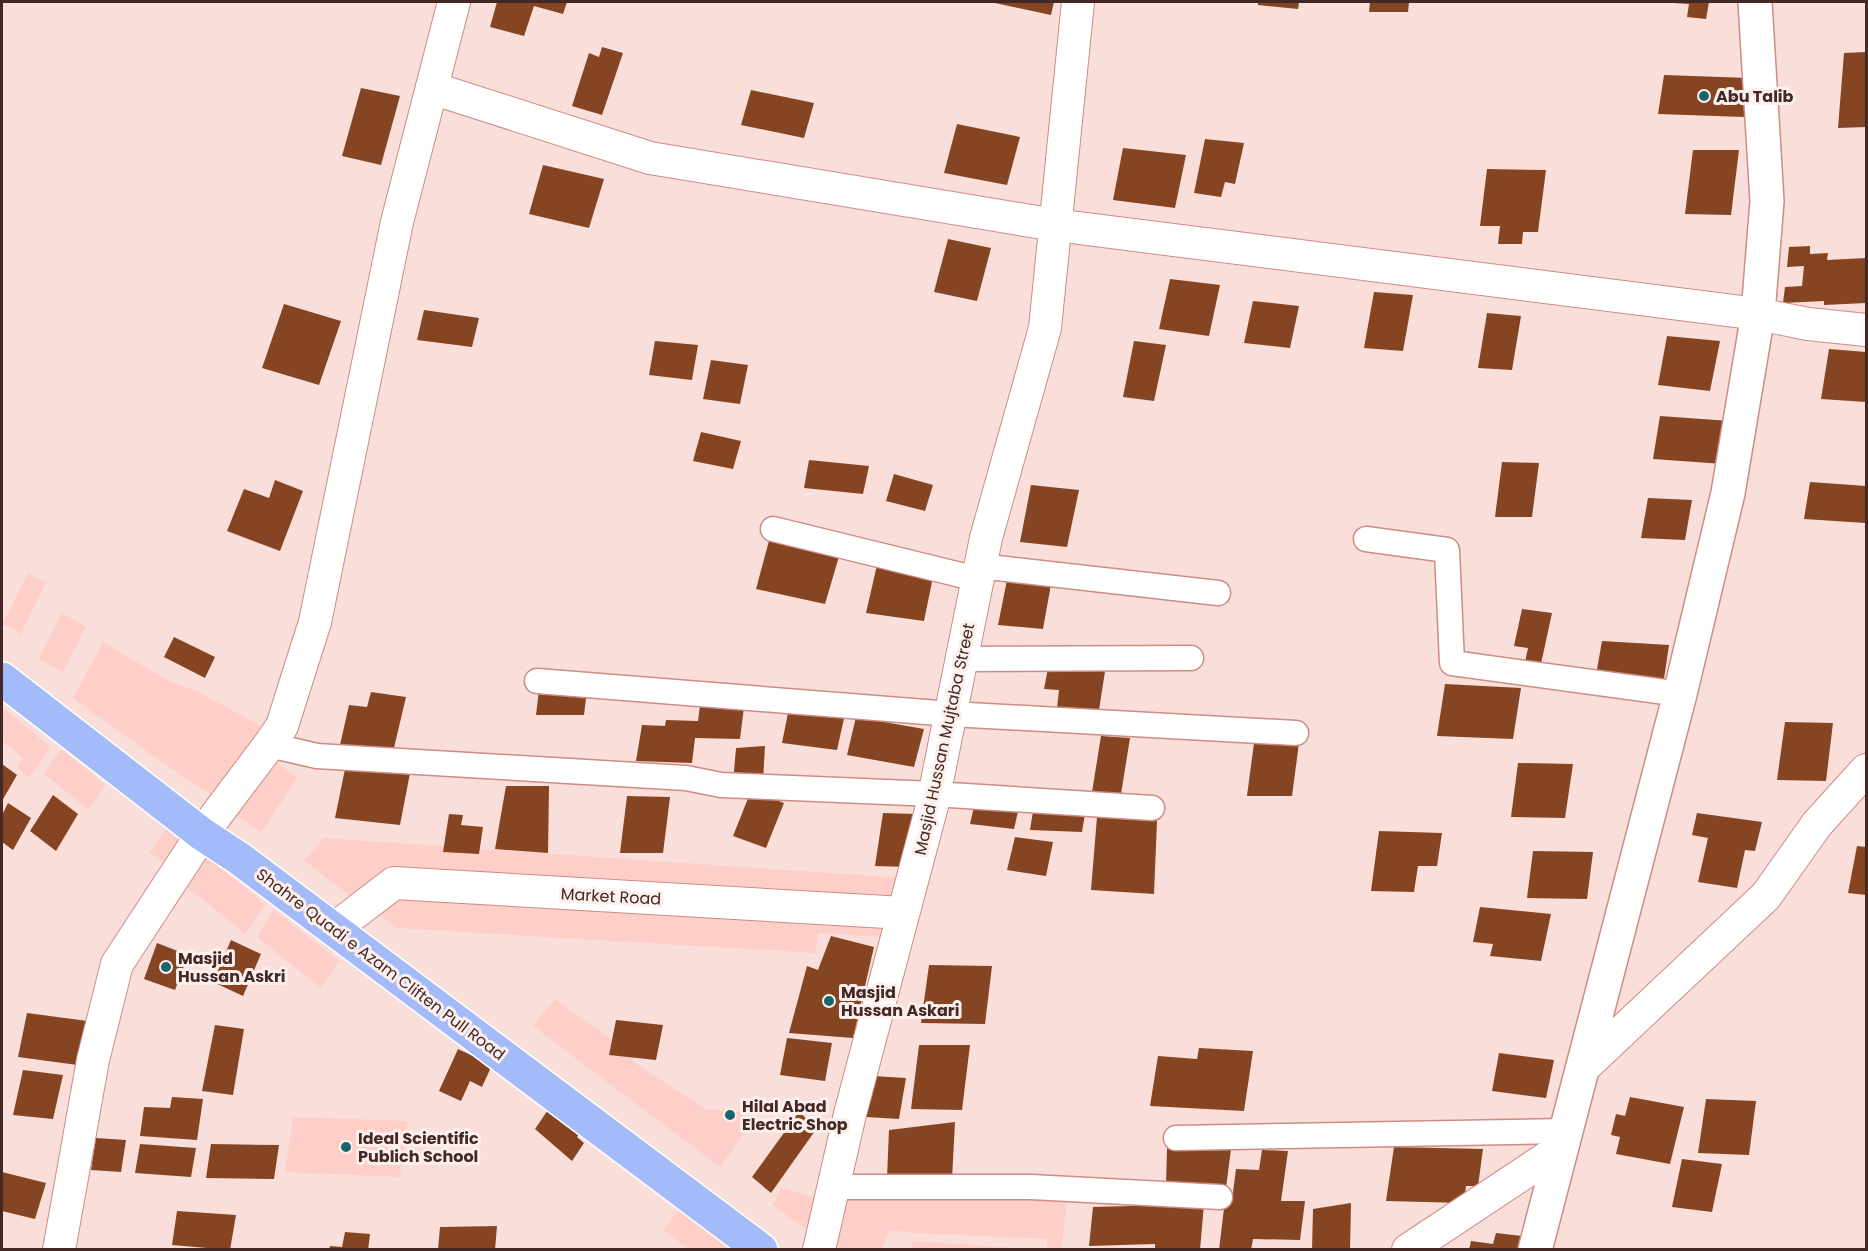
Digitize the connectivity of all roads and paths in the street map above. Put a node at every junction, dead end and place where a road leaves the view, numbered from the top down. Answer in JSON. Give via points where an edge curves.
{"nodes":[{"id":1,"x":454,"y":2,"type":"edge"},
{"id":2,"x":1078,"y":2,"type":"edge"},
{"id":3,"x":1755,"y":2,"type":"edge"},
{"id":4,"x":432,"y":88,"type":"junction"},
{"id":5,"x":1055,"y":225,"type":"junction"},
{"id":6,"x":1758,"y":314,"type":"junction"},
{"id":7,"x":1866,"y":330,"type":"edge"},
{"id":8,"x":773,"y":529,"type":"dead end"},
{"id":9,"x":1366,"y":539,"type":"dead end"},
{"id":10,"x":978,"y":573,"type":"junction"},
{"id":11,"x":1218,"y":593,"type":"dead end"},
{"id":12,"x":1191,"y":658,"type":"dead end"},
{"id":13,"x":962,"y":659,"type":"junction"},
{"id":14,"x":2,"y":679,"type":"edge"},
{"id":15,"x":537,"y":681,"type":"dead end"},
{"id":16,"x":1680,"y":694,"type":"junction"},
{"id":17,"x":951,"y":714,"type":"junction"},
{"id":18,"x":1296,"y":733,"type":"dead end"},
{"id":19,"x":269,"y":745,"type":"junction"},
{"id":20,"x":1866,"y":770,"type":"edge"},
{"id":21,"x":934,"y":794,"type":"junction"},
{"id":22,"x":1152,"y":808,"type":"dead end"},
{"id":23,"x":202,"y":834,"type":"junction"},
{"id":24,"x":903,"y":912,"type":"junction"},
{"id":25,"x":334,"y":929,"type":"junction"},
{"id":26,"x":1582,"y":1069,"type":"junction"},
{"id":27,"x":1176,"y":1138,"type":"dead end"},
{"id":28,"x":1563,"y":1140,"type":"junction"},
{"id":29,"x":833,"y":1187,"type":"junction"},
{"id":30,"x":1220,"y":1197,"type":"dead end"},
{"id":31,"x":59,"y":1250,"type":"edge"},
{"id":32,"x":761,"y":1250,"type":"edge"},
{"id":33,"x":819,"y":1250,"type":"edge"},
{"id":34,"x":1408,"y":1250,"type":"edge"},
{"id":35,"x":1535,"y":1250,"type":"edge"}],
"edges":[{"from":1,"to":4,"type":"street"},
{"from":2,"to":5,"type":"street","name":"Masjid Hussan Mujtaba Street"},
{"from":3,"to":6,"type":"street","via":[[1767,201]]},
{"from":4,"to":5,"type":"street","via":[[650,158]]},
{"from":4,"to":19,"type":"street","via":[[397,222],[315,622],[282,726]]},
{"from":5,"to":6,"type":"street"},
{"from":5,"to":10,"type":"street","name":"Masjid Hussan Mujtaba Street","via":[[1044,328]]},
{"from":6,"to":7,"type":"street"},
{"from":6,"to":16,"type":"street","via":[[1728,493]]},
{"from":8,"to":10,"type":"street"},
{"from":9,"to":16,"type":"street","via":[[1447,550],[1452,663]]},
{"from":10,"to":11,"type":"street"},
{"from":10,"to":13,"type":"street","name":"Masjid Hussan Mujtaba Street"},
{"from":12,"to":13,"type":"street"},
{"from":13,"to":17,"type":"street","name":"Masjid Hussan Mujtaba Street"},
{"from":14,"to":23,"type":"highway","name":"Shahre Quadi e Azam Cliften Pull Road"},
{"from":15,"to":17,"type":"street"},
{"from":16,"to":26,"type":"street"},
{"from":17,"to":18,"type":"street"},
{"from":17,"to":21,"type":"street","name":"Masjid Hussan Mujtaba Street"},
{"from":19,"to":21,"type":"street","via":[[317,756],[686,778],[720,785]]},
{"from":19,"to":23,"type":"street"},
{"from":20,"to":26,"type":"street","via":[[1816,824],[1766,896]]},
{"from":21,"to":22,"type":"street"},
{"from":21,"to":24,"type":"street","name":"Masjid Hussan Mujtaba Street"},
{"from":23,"to":25,"type":"highway","name":"Shahre Quadi e Azam Cliften Pull Road"},
{"from":23,"to":31,"type":"street","via":[[117,964],[93,1060]]},
{"from":24,"to":25,"type":"street","name":"Market Road","via":[[394,883]]},
{"from":24,"to":29,"type":"street","name":"Masjid Hussan Mujtaba Street"},
{"from":25,"to":32,"type":"highway","name":"Shahre Quadi e Azam Cliften Pull Road"},
{"from":26,"to":28,"type":"street"},
{"from":27,"to":28,"type":"street"},
{"from":28,"to":34,"type":"street"},
{"from":28,"to":35,"type":"street"},
{"from":29,"to":30,"type":"street","via":[[1031,1187]]},
{"from":29,"to":33,"type":"street","name":"Masjid Hussan Mujtaba Street"}]}
